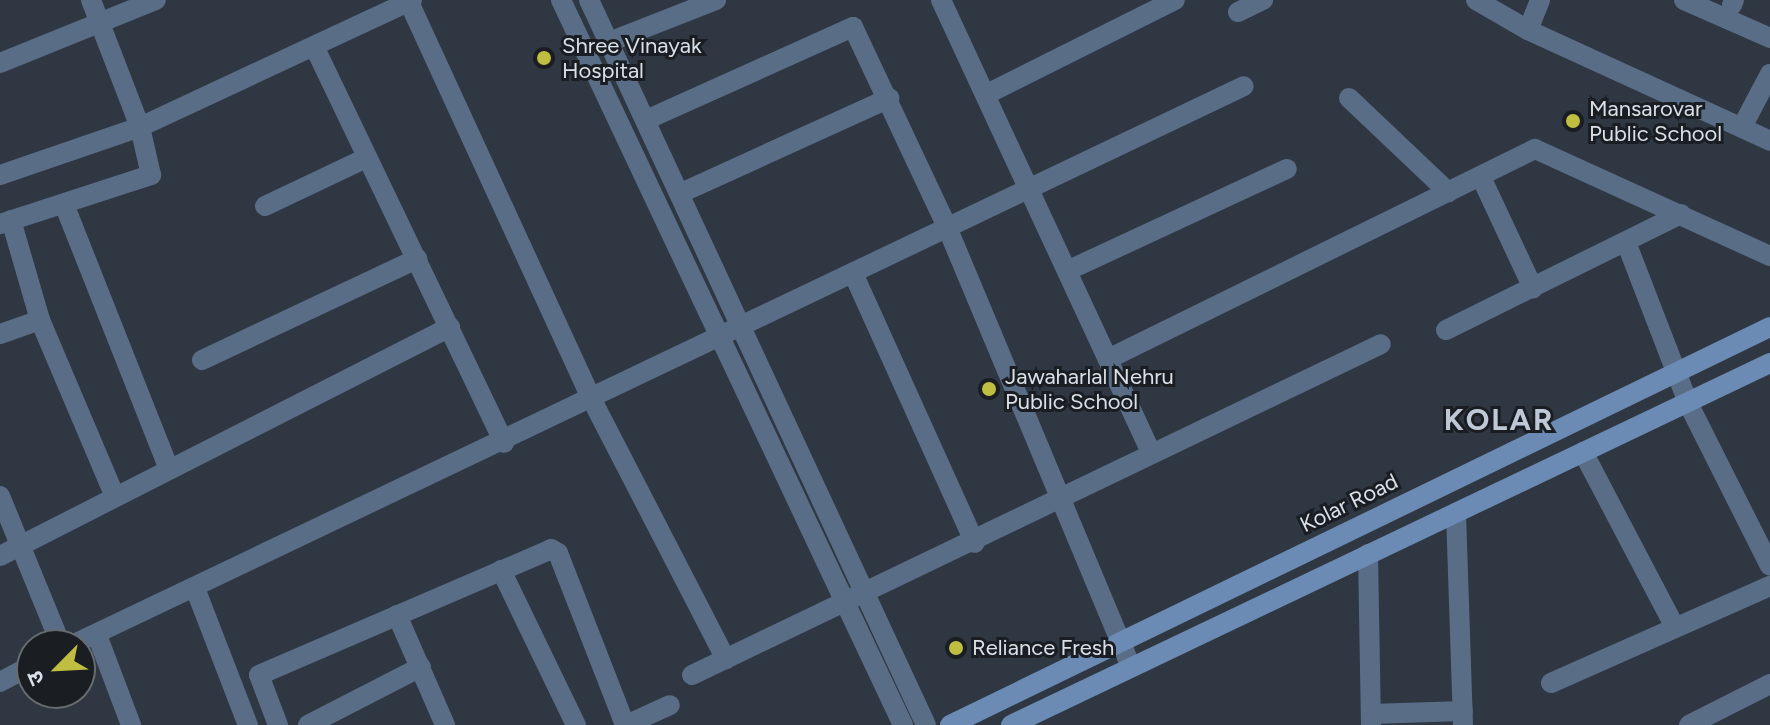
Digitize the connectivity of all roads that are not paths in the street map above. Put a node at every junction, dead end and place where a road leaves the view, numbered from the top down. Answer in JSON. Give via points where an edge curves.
{"nodes":[{"id":1,"x":91,"y":0,"type":"edge"},
{"id":2,"x":156,"y":0,"type":"edge"},
{"id":3,"x":561,"y":0,"type":"edge"},
{"id":4,"x":589,"y":0,"type":"edge"},
{"id":5,"x":716,"y":0,"type":"edge"},
{"id":6,"x":941,"y":0,"type":"edge"},
{"id":7,"x":1175,"y":0,"type":"edge"},
{"id":8,"x":1263,"y":0,"type":"edge"},
{"id":9,"x":1476,"y":0,"type":"edge"},
{"id":10,"x":1540,"y":0,"type":"edge"},
{"id":11,"x":1684,"y":0,"type":"edge"},
{"id":12,"x":410,"y":1,"type":"edge"},
{"id":13,"x":1238,"y":12,"type":"dead end"},
{"id":14,"x":101,"y":25,"type":"junction"},
{"id":15,"x":1528,"y":30,"type":"junction"},
{"id":16,"x":1770,"y":38,"type":"edge"},
{"id":17,"x":609,"y":42,"type":"junction"},
{"id":18,"x":314,"y":46,"type":"junction"},
{"id":19,"x":0,"y":63,"type":"edge"},
{"id":20,"x":1770,"y":74,"type":"edge"},
{"id":21,"x":1244,"y":86,"type":"dead end"},
{"id":22,"x":987,"y":94,"type":"junction"},
{"id":23,"x":889,"y":98,"type":"junction"},
{"id":24,"x":1349,"y":98,"type":"dead end"},
{"id":25,"x":646,"y":120,"type":"junction"},
{"id":26,"x":140,"y":127,"type":"junction"},
{"id":27,"x":1742,"y":127,"type":"junction"},
{"id":28,"x":1770,"y":141,"type":"edge"},
{"id":29,"x":366,"y":158,"type":"junction"},
{"id":30,"x":1287,"y":169,"type":"dead end"},
{"id":31,"x":0,"y":175,"type":"edge"},
{"id":32,"x":1481,"y":177,"type":"junction"},
{"id":33,"x":1028,"y":190,"type":"junction"},
{"id":34,"x":1448,"y":192,"type":"junction"},
{"id":35,"x":681,"y":193,"type":"junction"},
{"id":36,"x":64,"y":204,"type":"junction"},
{"id":37,"x":265,"y":206,"type":"dead end"},
{"id":38,"x":1681,"y":214,"type":"junction"},
{"id":39,"x":6,"y":222,"type":"edge"},
{"id":40,"x":947,"y":227,"type":"junction"},
{"id":41,"x":1626,"y":242,"type":"junction"},
{"id":42,"x":1770,"y":256,"type":"edge"},
{"id":43,"x":417,"y":259,"type":"junction"},
{"id":44,"x":1069,"y":270,"type":"junction"},
{"id":45,"x":853,"y":273,"type":"junction"},
{"id":46,"x":1533,"y":288,"type":"junction"},
{"id":47,"x":40,"y":320,"type":"junction"},
{"id":48,"x":741,"y":324,"type":"junction"},
{"id":49,"x":450,"y":327,"type":"junction"},
{"id":50,"x":1770,"y":327,"type":"edge"},
{"id":51,"x":1446,"y":330,"type":"dead end"},
{"id":52,"x":720,"y":333,"type":"junction"},
{"id":53,"x":0,"y":334,"type":"edge"},
{"id":54,"x":1381,"y":344,"type":"dead end"},
{"id":55,"x":1108,"y":359,"type":"junction"},
{"id":56,"x":202,"y":360,"type":"dead end"},
{"id":57,"x":1770,"y":363,"type":"edge"},
{"id":58,"x":1677,"y":371,"type":"junction"},
{"id":59,"x":591,"y":398,"type":"junction"},
{"id":60,"x":1688,"y":403,"type":"junction"},
{"id":61,"x":504,"y":443,"type":"junction"},
{"id":62,"x":1583,"y":452,"type":"junction"},
{"id":63,"x":1151,"y":453,"type":"junction"},
{"id":64,"x":169,"y":469,"type":"junction"},
{"id":65,"x":114,"y":494,"type":"junction"},
{"id":66,"x":0,"y":496,"type":"edge"},
{"id":67,"x":1061,"y":500,"type":"junction"},
{"id":68,"x":1456,"y":513,"type":"junction"},
{"id":69,"x":975,"y":543,"type":"junction"},
{"id":70,"x":21,"y":548,"type":"junction"},
{"id":71,"x":1368,"y":554,"type":"junction"},
{"id":72,"x":1767,"y":555,"type":"edge"},
{"id":73,"x":0,"y":556,"type":"edge"},
{"id":74,"x":501,"y":570,"type":"junction"},
{"id":75,"x":1770,"y":586,"type":"edge"},
{"id":76,"x":195,"y":588,"type":"junction"},
{"id":77,"x":855,"y":597,"type":"junction"},
{"id":78,"x":397,"y":615,"type":"junction"},
{"id":79,"x":1675,"y":627,"type":"junction"},
{"id":80,"x":54,"y":629,"type":"edge"},
{"id":81,"x":97,"y":635,"type":"joint"},
{"id":82,"x":1120,"y":640,"type":"junction"},
{"id":83,"x":726,"y":659,"type":"junction"},
{"id":84,"x":421,"y":667,"type":"junction"},
{"id":85,"x":1131,"y":667,"type":"junction"},
{"id":86,"x":692,"y":675,"type":"dead end"},
{"id":87,"x":1551,"y":683,"type":"dead end"},
{"id":88,"x":1770,"y":684,"type":"edge"},
{"id":89,"x":670,"y":705,"type":"dead end"},
{"id":90,"x":1463,"y":718,"type":"edge"},
{"id":91,"x":1371,"y":719,"type":"edge"},
{"id":92,"x":1693,"y":724,"type":"edge"},
{"id":93,"x":131,"y":725,"type":"edge"},
{"id":94,"x":248,"y":725,"type":"edge"},
{"id":95,"x":278,"y":725,"type":"edge"},
{"id":96,"x":308,"y":725,"type":"edge"},
{"id":97,"x":445,"y":725,"type":"edge"},
{"id":98,"x":576,"y":725,"type":"edge"},
{"id":99,"x":626,"y":725,"type":"edge"},
{"id":100,"x":903,"y":725,"type":"edge"},
{"id":101,"x":926,"y":725,"type":"edge"},
{"id":102,"x":950,"y":725,"type":"edge"},
{"id":103,"x":1011,"y":725,"type":"edge"}],
"edges":[{"from":1,"to":14,"type":"street"},
{"from":2,"to":14,"type":"street"},
{"from":3,"to":52,"type":"street"},
{"from":4,"to":17,"type":"street"},
{"from":5,"to":17,"type":"street"},
{"from":6,"to":22,"type":"street"},
{"from":7,"to":22,"type":"street"},
{"from":8,"to":13,"type":"street"},
{"from":9,"to":15,"type":"street"},
{"from":10,"to":15,"type":"street"},
{"from":11,"to":16,"type":"street"},
{"from":12,"to":18,"type":"street"},
{"from":12,"to":59,"type":"street"},
{"from":14,"to":19,"type":"street"},
{"from":14,"to":26,"type":"street"},
{"from":15,"to":27,"type":"street"},
{"from":17,"to":25,"type":"street"},
{"from":18,"to":26,"type":"street"},
{"from":18,"to":29,"type":"street"},
{"from":20,"to":27,"type":"street"},
{"from":21,"to":33,"type":"street"},
{"from":22,"to":33,"type":"street"},
{"from":23,"to":25,"type":"street","via":[[853,27]]},
{"from":23,"to":35,"type":"street"},
{"from":23,"to":40,"type":"street"},
{"from":24,"to":34,"type":"street"},
{"from":25,"to":35,"type":"street"},
{"from":26,"to":31,"type":"street"},
{"from":26,"to":36,"type":"street","via":[[151,175]]},
{"from":27,"to":28,"type":"street"},
{"from":29,"to":37,"type":"street"},
{"from":29,"to":43,"type":"street"},
{"from":30,"to":44,"type":"street"},
{"from":32,"to":34,"type":"street"},
{"from":32,"to":38,"type":"street","via":[[1535,149]]},
{"from":32,"to":46,"type":"street"},
{"from":33,"to":40,"type":"street"},
{"from":33,"to":44,"type":"street"},
{"from":34,"to":55,"type":"street"},
{"from":35,"to":48,"type":"street"},
{"from":36,"to":39,"type":"street"},
{"from":36,"to":64,"type":"street"},
{"from":38,"to":41,"type":"street"},
{"from":38,"to":42,"type":"street"},
{"from":39,"to":47,"type":"street"},
{"from":40,"to":45,"type":"street"},
{"from":40,"to":67,"type":"street"},
{"from":41,"to":46,"type":"street"},
{"from":41,"to":58,"type":"street"},
{"from":43,"to":49,"type":"street"},
{"from":43,"to":56,"type":"street"},
{"from":44,"to":55,"type":"street"},
{"from":45,"to":48,"type":"street"},
{"from":45,"to":69,"type":"street"},
{"from":46,"to":51,"type":"street"},
{"from":47,"to":53,"type":"street"},
{"from":47,"to":65,"type":"street"},
{"from":48,"to":52,"type":"street"},
{"from":48,"to":77,"type":"street"},
{"from":49,"to":61,"type":"street"},
{"from":49,"to":64,"type":"street"},
{"from":50,"to":58,"type":"main road","name":"Kolar Road"},
{"from":52,"to":59,"type":"street"},
{"from":52,"to":77,"type":"street"},
{"from":54,"to":63,"type":"street"},
{"from":55,"to":63,"type":"street"},
{"from":57,"to":60,"type":"main road"},
{"from":58,"to":60,"type":"street"},
{"from":58,"to":82,"type":"main road","name":"Kolar Road"},
{"from":59,"to":61,"type":"street"},
{"from":59,"to":83,"type":"street"},
{"from":60,"to":62,"type":"main road"},
{"from":60,"to":72,"type":"street"},
{"from":61,"to":76,"type":"street"},
{"from":62,"to":68,"type":"main road"},
{"from":62,"to":79,"type":"street"},
{"from":63,"to":67,"type":"street"},
{"from":64,"to":65,"type":"street"},
{"from":65,"to":70,"type":"street"},
{"from":66,"to":70,"type":"street"},
{"from":67,"to":69,"type":"street"},
{"from":67,"to":82,"type":"street"},
{"from":68,"to":71,"type":"main road"},
{"from":68,"to":90,"type":"street"},
{"from":69,"to":77,"type":"street"},
{"from":70,"to":73,"type":"street"},
{"from":70,"to":80,"type":"street"},
{"from":71,"to":85,"type":"main road"},
{"from":71,"to":91,"type":"street"},
{"from":74,"to":78,"type":"street"},
{"from":74,"to":98,"type":"street"},
{"from":74,"to":99,"type":"street","via":[[551,549],[558,553]]},
{"from":75,"to":79,"type":"street"},
{"from":76,"to":81,"type":"street"},
{"from":76,"to":94,"type":"street"},
{"from":77,"to":83,"type":"street"},
{"from":77,"to":100,"type":"street"},
{"from":77,"to":101,"type":"street"},
{"from":78,"to":84,"type":"street"},
{"from":78,"to":95,"type":"street","via":[[257,676]]},
{"from":79,"to":87,"type":"street"},
{"from":81,"to":93,"type":"street"},
{"from":82,"to":85,"type":"street"},
{"from":82,"to":102,"type":"main road","name":"Kolar Road"},
{"from":83,"to":86,"type":"street"},
{"from":84,"to":96,"type":"street"},
{"from":84,"to":97,"type":"street"},
{"from":85,"to":103,"type":"main road"},
{"from":88,"to":92,"type":"street"},
{"from":89,"to":99,"type":"street"},
{"from":90,"to":91,"type":"street"}]}
